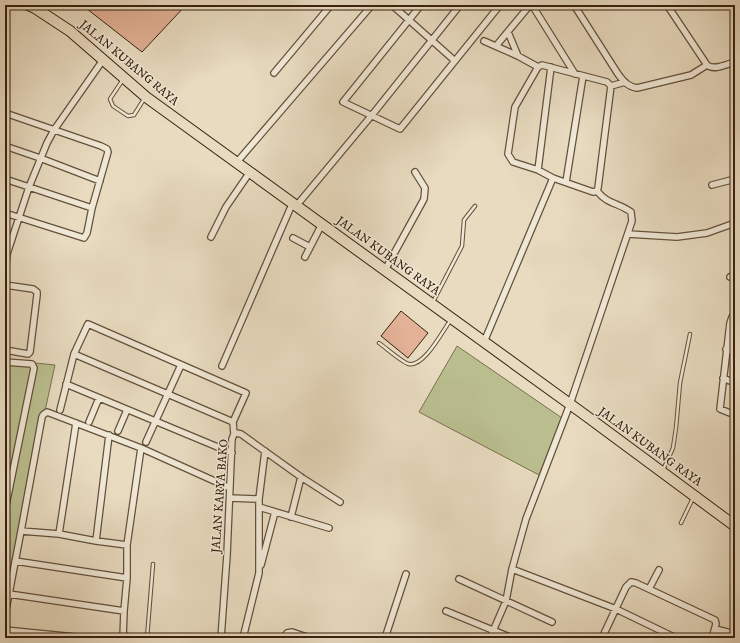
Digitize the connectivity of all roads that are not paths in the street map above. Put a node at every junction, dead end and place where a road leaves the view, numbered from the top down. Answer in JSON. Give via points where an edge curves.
{"nodes":[{"id":1,"x":28,"y":5,"type":"edge"},
{"id":2,"x":331,"y":5,"type":"edge"},
{"id":3,"x":372,"y":5,"type":"edge"},
{"id":4,"x":392,"y":5,"type":"edge"},
{"id":5,"x":421,"y":5,"type":"edge"},
{"id":6,"x":460,"y":5,"type":"edge"},
{"id":7,"x":500,"y":5,"type":"edge"},
{"id":8,"x":531,"y":5,"type":"edge"},
{"id":9,"x":574,"y":5,"type":"edge"},
{"id":10,"x":667,"y":5,"type":"edge"},
{"id":11,"x":409,"y":20,"type":"junction"},
{"id":12,"x":508,"y":32,"type":"junction"},
{"id":13,"x":432,"y":40,"type":"junction"},
{"id":14,"x":484,"y":41,"type":"dead end"},
{"id":15,"x":496,"y":46,"type":"junction"},
{"id":16,"x":518,"y":56,"type":"junction"},
{"id":17,"x":103,"y":60,"type":"junction"},
{"id":18,"x":455,"y":61,"type":"junction"},
{"id":19,"x":735,"y":62,"type":"edge"},
{"id":20,"x":706,"y":65,"type":"junction"},
{"id":21,"x":538,"y":67,"type":"junction"},
{"id":22,"x":551,"y":68,"type":"junction"},
{"id":23,"x":274,"y":73,"type":"dead end"},
{"id":24,"x":575,"y":74,"type":"junction"},
{"id":25,"x":583,"y":76,"type":"junction"},
{"id":26,"x":124,"y":78,"type":"junction"},
{"id":27,"x":624,"y":82,"type":"junction"},
{"id":28,"x":611,"y":86,"type":"junction"},
{"id":29,"x":146,"y":97,"type":"junction"},
{"id":30,"x":5,"y":114,"type":"edge"},
{"id":31,"x":372,"y":115,"type":"junction"},
{"id":32,"x":54,"y":130,"type":"junction"},
{"id":33,"x":5,"y":146,"type":"edge"},
{"id":34,"x":40,"y":158,"type":"junction"},
{"id":35,"x":237,"y":162,"type":"junction"},
{"id":36,"x":538,"y":170,"type":"junction"},
{"id":37,"x":250,"y":172,"type":"junction"},
{"id":38,"x":415,"y":172,"type":"dead end"},
{"id":39,"x":553,"y":178,"type":"junction"},
{"id":40,"x":735,"y":179,"type":"edge"},
{"id":41,"x":5,"y":180,"type":"edge"},
{"id":42,"x":100,"y":181,"type":"junction"},
{"id":43,"x":566,"y":182,"type":"junction"},
{"id":44,"x":712,"y":185,"type":"dead end"},
{"id":45,"x":29,"y":188,"type":"junction"},
{"id":46,"x":597,"y":191,"type":"junction"},
{"id":47,"x":295,"y":204,"type":"junction"},
{"id":48,"x":475,"y":206,"type":"dead end"},
{"id":49,"x":92,"y":208,"type":"junction"},
{"id":50,"x":5,"y":213,"type":"edge"},
{"id":51,"x":20,"y":218,"type":"junction"},
{"id":52,"x":735,"y":223,"type":"edge"},
{"id":53,"x":322,"y":224,"type":"junction"},
{"id":54,"x":628,"y":234,"type":"junction"},
{"id":55,"x":211,"y":237,"type":"dead end"},
{"id":56,"x":293,"y":238,"type":"dead end"},
{"id":57,"x":310,"y":247,"type":"junction"},
{"id":58,"x":6,"y":253,"type":"edge"},
{"id":59,"x":305,"y":257,"type":"dead end"},
{"id":60,"x":385,"y":270,"type":"junction"},
{"id":61,"x":5,"y":272,"type":"edge"},
{"id":62,"x":5,"y":285,"type":"edge"},
{"id":63,"x":432,"y":304,"type":"junction"},
{"id":64,"x":735,"y":316,"type":"edge"},
{"id":65,"x":451,"y":319,"type":"junction"},
{"id":66,"x":690,"y":334,"type":"dead end"},
{"id":67,"x":484,"y":342,"type":"junction"},
{"id":68,"x":379,"y":343,"type":"dead end"},
{"id":69,"x":726,"y":349,"type":"junction"},
{"id":70,"x":5,"y":350,"type":"edge"},
{"id":71,"x":735,"y":352,"type":"edge"},
{"id":72,"x":74,"y":354,"type":"junction"},
{"id":73,"x":5,"y":362,"type":"edge"},
{"id":74,"x":182,"y":365,"type":"junction"},
{"id":75,"x":222,"y":366,"type":"dead end"},
{"id":76,"x":723,"y":378,"type":"junction"},
{"id":77,"x":735,"y":383,"type":"edge"},
{"id":78,"x":66,"y":384,"type":"junction"},
{"id":79,"x":168,"y":393,"type":"junction"},
{"id":80,"x":99,"y":398,"type":"junction"},
{"id":81,"x":570,"y":404,"type":"junction"},
{"id":82,"x":60,"y":410,"type":"dead end"},
{"id":83,"x":127,"y":410,"type":"junction"},
{"id":84,"x":735,"y":415,"type":"edge"},
{"id":85,"x":155,"y":421,"type":"junction"},
{"id":86,"x":89,"y":422,"type":"dead end"},
{"id":87,"x":233,"y":422,"type":"junction"},
{"id":88,"x":76,"y":423,"type":"junction"},
{"id":89,"x":118,"y":430,"type":"dead end"},
{"id":90,"x":234,"y":434,"type":"junction"},
{"id":91,"x":109,"y":435,"type":"junction"},
{"id":92,"x":146,"y":442,"type":"dead end"},
{"id":93,"x":141,"y":448,"type":"junction"},
{"id":94,"x":265,"y":451,"type":"junction"},
{"id":95,"x":232,"y":453,"type":"junction"},
{"id":96,"x":662,"y":472,"type":"junction"},
{"id":97,"x":301,"y":477,"type":"junction"},
{"id":98,"x":230,"y":488,"type":"junction"},
{"id":99,"x":694,"y":496,"type":"junction"},
{"id":100,"x":230,"y":498,"type":"junction"},
{"id":101,"x":259,"y":499,"type":"junction"},
{"id":102,"x":340,"y":502,"type":"dead end"},
{"id":103,"x":259,"y":507,"type":"junction"},
{"id":104,"x":5,"y":510,"type":"edge"},
{"id":105,"x":275,"y":512,"type":"junction"},
{"id":106,"x":291,"y":517,"type":"junction"},
{"id":107,"x":681,"y":523,"type":"dead end"},
{"id":108,"x":735,"y":526,"type":"edge"},
{"id":109,"x":329,"y":528,"type":"dead end"},
{"id":110,"x":21,"y":531,"type":"junction"},
{"id":111,"x":59,"y":534,"type":"junction"},
{"id":112,"x":96,"y":541,"type":"junction"},
{"id":113,"x":127,"y":545,"type":"junction"},
{"id":114,"x":15,"y":561,"type":"junction"},
{"id":115,"x":153,"y":564,"type":"dead end"},
{"id":116,"x":512,"y":569,"type":"junction"},
{"id":117,"x":659,"y":570,"type":"dead end"},
{"id":118,"x":259,"y":573,"type":"junction"},
{"id":119,"x":406,"y":574,"type":"dead end"},
{"id":120,"x":127,"y":578,"type":"junction"},
{"id":121,"x":459,"y":578,"type":"dead end"},
{"id":122,"x":649,"y":589,"type":"junction"},
{"id":123,"x":9,"y":594,"type":"junction"},
{"id":124,"x":506,"y":601,"type":"junction"},
{"id":125,"x":616,"y":609,"type":"junction"},
{"id":126,"x":446,"y":610,"type":"dead end"},
{"id":127,"x":124,"y":611,"type":"junction"},
{"id":128,"x":5,"y":615,"type":"edge"},
{"id":129,"x":552,"y":622,"type":"dead end"},
{"id":130,"x":715,"y":629,"type":"junction"},
{"id":131,"x":5,"y":630,"type":"edge"},
{"id":132,"x":493,"y":630,"type":"junction"},
{"id":133,"x":735,"y":634,"type":"edge"},
{"id":134,"x":86,"y":638,"type":"edge"},
{"id":135,"x":123,"y":638,"type":"edge"},
{"id":136,"x":147,"y":638,"type":"edge"},
{"id":137,"x":221,"y":638,"type":"edge"},
{"id":138,"x":244,"y":638,"type":"edge"},
{"id":139,"x":284,"y":638,"type":"edge"},
{"id":140,"x":310,"y":638,"type":"edge"},
{"id":141,"x":385,"y":638,"type":"edge"},
{"id":142,"x":490,"y":638,"type":"edge"},
{"id":143,"x":512,"y":638,"type":"edge"},
{"id":144,"x":602,"y":638,"type":"edge"},
{"id":145,"x":676,"y":638,"type":"edge"},
{"id":146,"x":712,"y":638,"type":"edge"}],
"edges":[{"from":1,"to":17,"type":"highway","name":"JALAN KUBANG RAYA","via":[[70,31]]},
{"from":2,"to":23,"type":"street"},
{"from":3,"to":35,"type":"street"},
{"from":4,"to":11,"type":"street"},
{"from":5,"to":11,"type":"street"},
{"from":6,"to":13,"type":"street"},
{"from":7,"to":18,"type":"street"},
{"from":8,"to":12,"type":"street"},
{"from":8,"to":24,"type":"street"},
{"from":9,"to":27,"type":"street"},
{"from":10,"to":20,"type":"street"},
{"from":11,"to":13,"type":"street"},
{"from":11,"to":31,"type":"street","via":[[343,102]]},
{"from":12,"to":15,"type":"street"},
{"from":12,"to":16,"type":"street"},
{"from":13,"to":18,"type":"street"},
{"from":13,"to":31,"type":"street"},
{"from":14,"to":15,"type":"street"},
{"from":15,"to":16,"type":"street"},
{"from":16,"to":21,"type":"street"},
{"from":17,"to":26,"type":"highway","name":"JALAN KUBANG RAYA"},
{"from":17,"to":32,"type":"street"},
{"from":18,"to":31,"type":"street","via":[[400,130]]},
{"from":19,"to":20,"type":"street","via":[[715,68]]},
{"from":20,"to":27,"type":"street","via":[[691,75],[637,88],[630,87]]},
{"from":21,"to":22,"type":"street","via":[[542,65]]},
{"from":21,"to":36,"type":"street","via":[[515,107],[508,154],[513,162]]},
{"from":22,"to":24,"type":"street"},
{"from":22,"to":36,"type":"street"},
{"from":24,"to":25,"type":"street"},
{"from":25,"to":28,"type":"street","via":[[607,82]]},
{"from":25,"to":43,"type":"street"},
{"from":26,"to":29,"type":"highway","name":"JALAN KUBANG RAYA"},
{"from":26,"to":29,"type":"lane","via":[[110,99],[113,106],[128,116],[134,115]]},
{"from":27,"to":28,"type":"street"},
{"from":28,"to":46,"type":"street"},
{"from":29,"to":35,"type":"highway","name":"JALAN KUBANG RAYA"},
{"from":30,"to":32,"type":"street"},
{"from":31,"to":47,"type":"street"},
{"from":32,"to":34,"type":"street"},
{"from":32,"to":42,"type":"street","via":[[107,149]]},
{"from":33,"to":34,"type":"street"},
{"from":34,"to":42,"type":"street"},
{"from":34,"to":45,"type":"street"},
{"from":35,"to":37,"type":"highway","name":"JALAN KUBANG RAYA"},
{"from":36,"to":39,"type":"street"},
{"from":37,"to":47,"type":"highway","name":"JALAN KUBANG RAYA"},
{"from":37,"to":55,"type":"street","via":[[226,207]]},
{"from":38,"to":60,"type":"street","via":[[425,188],[424,199]]},
{"from":39,"to":43,"type":"street"},
{"from":39,"to":67,"type":"street"},
{"from":40,"to":44,"type":"street"},
{"from":41,"to":45,"type":"street"},
{"from":42,"to":49,"type":"street"},
{"from":43,"to":46,"type":"street","via":[[593,192]]},
{"from":45,"to":49,"type":"street"},
{"from":45,"to":51,"type":"street"},
{"from":46,"to":54,"type":"street","via":[[602,198],[631,212],[632,221]]},
{"from":47,"to":53,"type":"highway","name":"JALAN KUBANG RAYA"},
{"from":47,"to":75,"type":"street"},
{"from":48,"to":63,"type":"lane","via":[[464,220],[462,246]]},
{"from":49,"to":51,"type":"street","via":[[84,238]]},
{"from":50,"to":51,"type":"street"},
{"from":51,"to":58,"type":"street"},
{"from":52,"to":54,"type":"street","via":[[707,233],[677,237]]},
{"from":53,"to":57,"type":"street"},
{"from":53,"to":60,"type":"highway","name":"JALAN KUBANG RAYA"},
{"from":54,"to":81,"type":"street"},
{"from":56,"to":57,"type":"street"},
{"from":57,"to":59,"type":"street"},
{"from":58,"to":61,"type":"street"},
{"from":60,"to":63,"type":"highway","name":"JALAN KUBANG RAYA"},
{"from":62,"to":70,"type":"street","via":[[33,289],[37,295],[30,352],[23,355]]},
{"from":63,"to":65,"type":"highway","name":"JALAN KUBANG RAYA"},
{"from":64,"to":69,"type":"street","via":[[730,323]]},
{"from":65,"to":67,"type":"highway","name":"JALAN KUBANG RAYA"},
{"from":65,"to":68,"type":"lane","via":[[424,358],[416,364],[408,364]]},
{"from":66,"to":96,"type":"lane","via":[[680,383],[673,448]]},
{"from":67,"to":81,"type":"highway","name":"JALAN KUBANG RAYA"},
{"from":69,"to":71,"type":"street"},
{"from":69,"to":76,"type":"street"},
{"from":72,"to":74,"type":"street","via":[[88,324]]},
{"from":72,"to":78,"type":"street"},
{"from":72,"to":79,"type":"street"},
{"from":73,"to":104,"type":"street","via":[[32,364],[34,368]]},
{"from":74,"to":79,"type":"street"},
{"from":74,"to":87,"type":"street","via":[[246,393]]},
{"from":76,"to":77,"type":"street"},
{"from":76,"to":84,"type":"street","via":[[720,409]]},
{"from":78,"to":80,"type":"street"},
{"from":78,"to":82,"type":"street"},
{"from":79,"to":85,"type":"street"},
{"from":79,"to":87,"type":"street"},
{"from":80,"to":83,"type":"street"},
{"from":80,"to":86,"type":"street"},
{"from":81,"to":96,"type":"highway","name":"JALAN KUBANG RAYA"},
{"from":81,"to":116,"type":"street","via":[[526,519]]},
{"from":83,"to":85,"type":"street"},
{"from":83,"to":89,"type":"street"},
{"from":85,"to":92,"type":"street"},
{"from":85,"to":95,"type":"street"},
{"from":87,"to":90,"type":"street"},
{"from":88,"to":91,"type":"street"},
{"from":88,"to":110,"type":"street","via":[[47,412],[43,415]]},
{"from":88,"to":111,"type":"street"},
{"from":90,"to":94,"type":"street","name":"JALAN KARYA BAKO","via":[[241,434]]},
{"from":90,"to":95,"type":"street","name":"JALAN KARYA BAKO"},
{"from":91,"to":93,"type":"street"},
{"from":91,"to":112,"type":"street"},
{"from":93,"to":98,"type":"street"},
{"from":93,"to":113,"type":"street"},
{"from":94,"to":97,"type":"street","name":"JALAN KARYA BAKO"},
{"from":94,"to":101,"type":"street"},
{"from":95,"to":98,"type":"street","name":"JALAN KARYA BAKO"},
{"from":96,"to":99,"type":"highway","name":"JALAN KUBANG RAYA"},
{"from":97,"to":102,"type":"street","name":"JALAN KARYA BAKO"},
{"from":97,"to":106,"type":"street"},
{"from":98,"to":100,"type":"street","name":"JALAN KARYA BAKO"},
{"from":99,"to":107,"type":"lane"},
{"from":99,"to":108,"type":"highway","name":"JALAN KUBANG RAYA"},
{"from":100,"to":101,"type":"street"},
{"from":100,"to":137,"type":"street","name":"JALAN KARYA BAKO"},
{"from":101,"to":103,"type":"street"},
{"from":103,"to":105,"type":"street"},
{"from":103,"to":118,"type":"street"},
{"from":105,"to":106,"type":"street"},
{"from":105,"to":118,"type":"street"},
{"from":106,"to":109,"type":"street"},
{"from":110,"to":111,"type":"street"},
{"from":110,"to":114,"type":"street"},
{"from":111,"to":112,"type":"street"},
{"from":112,"to":113,"type":"street"},
{"from":113,"to":120,"type":"street"},
{"from":114,"to":120,"type":"street"},
{"from":114,"to":123,"type":"street"},
{"from":115,"to":136,"type":"lane"},
{"from":116,"to":124,"type":"street"},
{"from":116,"to":125,"type":"street"},
{"from":117,"to":122,"type":"street"},
{"from":118,"to":138,"type":"street"},
{"from":119,"to":141,"type":"street"},
{"from":120,"to":127,"type":"street"},
{"from":121,"to":124,"type":"street"},
{"from":122,"to":125,"type":"street","via":[[630,582]]},
{"from":122,"to":130,"type":"street","via":[[715,620]]},
{"from":123,"to":127,"type":"street"},
{"from":123,"to":128,"type":"street"},
{"from":124,"to":129,"type":"street"},
{"from":124,"to":132,"type":"street"},
{"from":125,"to":144,"type":"street"},
{"from":125,"to":145,"type":"street"},
{"from":126,"to":132,"type":"street"},
{"from":127,"to":135,"type":"street"},
{"from":130,"to":133,"type":"street"},
{"from":130,"to":146,"type":"street"},
{"from":131,"to":134,"type":"street"},
{"from":132,"to":142,"type":"street"},
{"from":132,"to":143,"type":"street"},
{"from":139,"to":140,"type":"street","via":[[287,633],[292,632]]}]}
